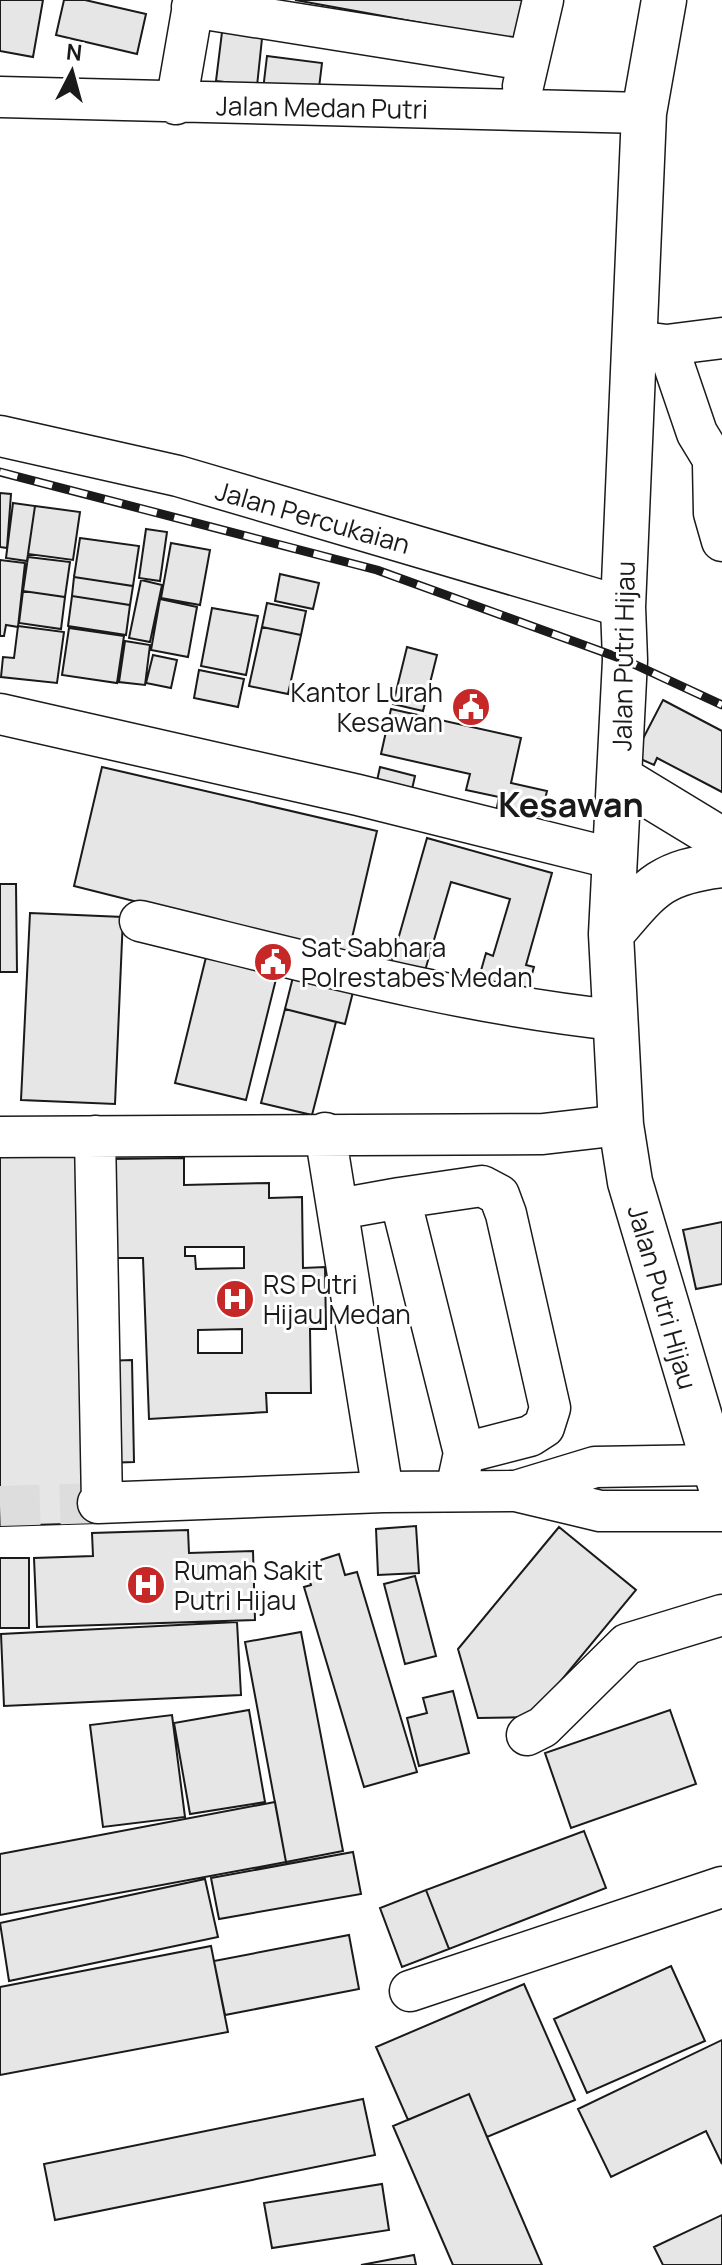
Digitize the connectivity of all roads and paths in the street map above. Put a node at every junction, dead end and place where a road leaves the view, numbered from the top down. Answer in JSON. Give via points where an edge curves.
{"nodes":[{"id":1,"x":543,"y":0,"type":"edge"},
{"id":2,"x":664,"y":0,"type":"edge"},
{"id":3,"x":193,"y":3,"type":"edge"},
{"id":4,"x":526,"y":60,"type":"junction"},
{"id":5,"x":0,"y":97,"type":"edge"},
{"id":6,"x":176,"y":104,"type":"junction"},
{"id":7,"x":519,"y":111,"type":"junction"},
{"id":8,"x":644,"y":113,"type":"junction"},
{"id":9,"x":722,"y":338,"type":"edge"},
{"id":10,"x":651,"y":343,"type":"junction"},
{"id":11,"x":0,"y":436,"type":"edge"},
{"id":12,"x":718,"y":469,"type":"edge"},
{"id":13,"x":722,"y":541,"type":"edge"},
{"id":14,"x":623,"y":607,"type":"junction"},
{"id":15,"x":0,"y":714,"type":"edge"},
{"id":16,"x":620,"y":778,"type":"junction"},
{"id":17,"x":722,"y":840,"type":"edge"},
{"id":18,"x":615,"y":859,"type":"junction"},
{"id":19,"x":722,"y":865,"type":"edge"},
{"id":20,"x":140,"y":921,"type":"dead end"},
{"id":21,"x":611,"y":934,"type":"junction"},
{"id":22,"x":615,"y":1020,"type":"junction"},
{"id":23,"x":621,"y":1125,"type":"junction"},
{"id":24,"x":325,"y":1133,"type":"junction"},
{"id":25,"x":95,"y":1136,"type":"junction"},
{"id":26,"x":0,"y":1137,"type":"edge"},
{"id":27,"x":400,"y":1198,"type":"junction"},
{"id":28,"x":339,"y":1209,"type":"junction"},
{"id":29,"x":464,"y":1453,"type":"junction"},
{"id":30,"x":717,"y":1478,"type":"edge"},
{"id":31,"x":516,"y":1491,"type":"junction"},
{"id":32,"x":383,"y":1492,"type":"junction"},
{"id":33,"x":455,"y":1492,"type":"junction"},
{"id":34,"x":722,"y":1511,"type":"edge"},
{"id":35,"x":722,"y":1615,"type":"edge"},
{"id":36,"x":527,"y":1735,"type":"dead end"},
{"id":37,"x":722,"y":1887,"type":"edge"},
{"id":38,"x":410,"y":1991,"type":"dead end"}],
"edges":[{"from":1,"to":4,"type":"street"},
{"from":2,"to":8,"type":"main road","name":"Jalan Putri Hijau"},
{"from":3,"to":4,"type":"street"},
{"from":3,"to":6,"type":"street"},
{"from":4,"to":7,"type":"street"},
{"from":5,"to":6,"type":"street","name":"Jalan Medan Putri"},
{"from":6,"to":7,"type":"street","name":"Jalan Medan Putri"},
{"from":7,"to":8,"type":"street","name":"Jalan Medan Putri"},
{"from":8,"to":10,"type":"main road","name":"Jalan Putri Hijau"},
{"from":9,"to":10,"type":"street"},
{"from":10,"to":12,"type":"street"},
{"from":10,"to":14,"type":"main road","name":"Jalan Putri Hijau"},
{"from":11,"to":14,"type":"street","name":"Jalan Percukaian","via":[[178,476]]},
{"from":12,"to":13,"type":"street","via":[[714,513]]},
{"from":14,"to":16,"type":"main road","name":"Jalan Putri Hijau"},
{"from":15,"to":18,"type":"street"},
{"from":16,"to":17,"type":"main road"},
{"from":16,"to":18,"type":"main road","name":"Jalan Putri Hijau"},
{"from":18,"to":21,"type":"main road","name":"Jalan Putri Hijau"},
{"from":19,"to":21,"type":"main road","via":[[668,875]]},
{"from":20,"to":22,"type":"street","via":[[367,976],[547,1013]]},
{"from":21,"to":22,"type":"main road","name":"Jalan Putri Hijau"},
{"from":22,"to":23,"type":"main road","name":"Jalan Putri Hijau"},
{"from":23,"to":24,"type":"street","via":[[543,1134]]},
{"from":23,"to":30,"type":"main road","name":"Jalan Putri Hijau","via":[[630,1182]]},
{"from":24,"to":25,"type":"street"},
{"from":24,"to":28,"type":"street"},
{"from":25,"to":26,"type":"street"},
{"from":25,"to":32,"type":"street","via":[[100,1503]]},
{"from":27,"to":28,"type":"street"},
{"from":27,"to":29,"type":"street"},
{"from":27,"to":29,"type":"street","via":[[482,1186],[499,1195],[506,1214],[550,1408],[544,1427],[530,1436]]},
{"from":28,"to":32,"type":"street"},
{"from":29,"to":33,"type":"street"},
{"from":30,"to":31,"type":"street","via":[[595,1467]]},
{"from":31,"to":33,"type":"street"},
{"from":31,"to":34,"type":"street","via":[[600,1511]]},
{"from":32,"to":33,"type":"street"},
{"from":35,"to":36,"type":"street","via":[[627,1644],[543,1727]]},
{"from":37,"to":38,"type":"street"}]}
